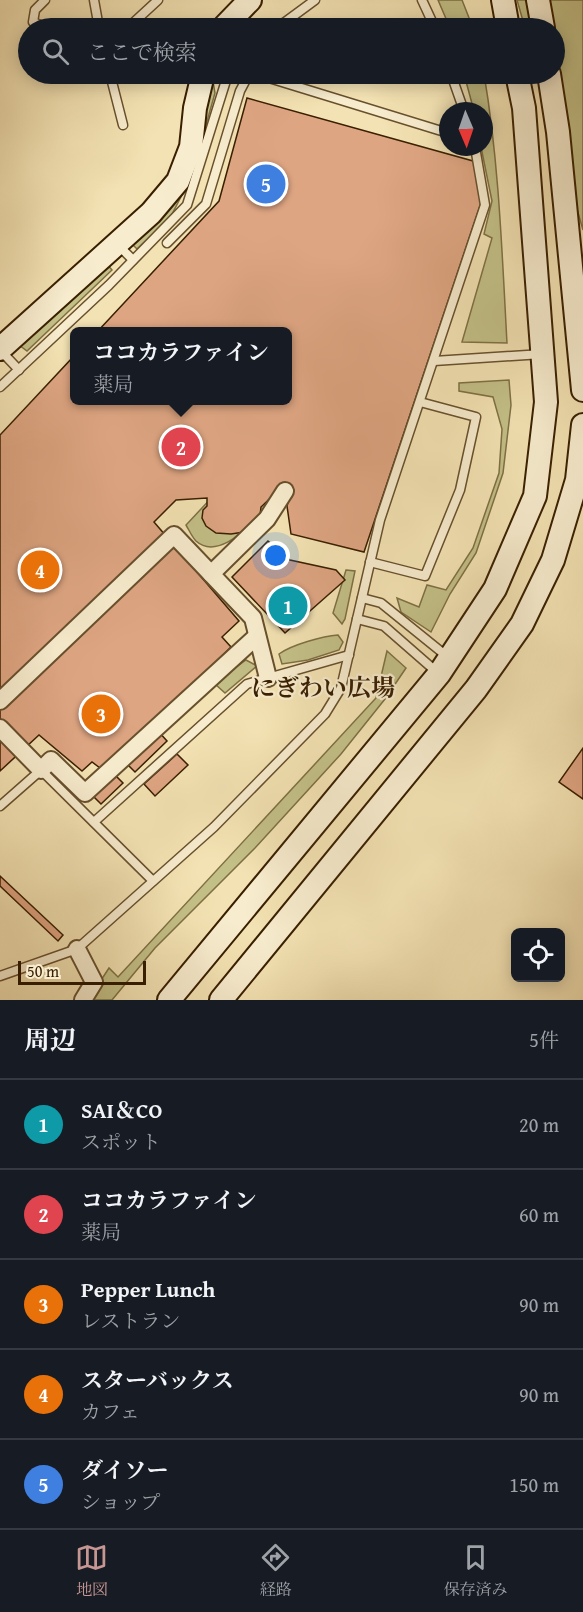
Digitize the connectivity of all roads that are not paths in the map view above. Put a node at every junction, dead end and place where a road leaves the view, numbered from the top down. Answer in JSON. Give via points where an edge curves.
{"nodes":[{"id":1,"x":45,"y":0,"type":"edge"},
{"id":2,"x":94,"y":0,"type":"edge"},
{"id":3,"x":158,"y":0,"type":"edge"},
{"id":4,"x":250,"y":0,"type":"edge"},
{"id":5,"x":315,"y":0,"type":"edge"},
{"id":6,"x":422,"y":0,"type":"edge"},
{"id":7,"x":502,"y":0,"type":"edge"},
{"id":8,"x":538,"y":0,"type":"edge"},
{"id":9,"x":34,"y":18,"type":"edge"},
{"id":10,"x":97,"y":18,"type":"edge"},
{"id":11,"x":138,"y":18,"type":"edge"},
{"id":12,"x":233,"y":18,"type":"edge"},
{"id":13,"x":291,"y":18,"type":"edge"},
{"id":14,"x":430,"y":18,"type":"edge"},
{"id":15,"x":506,"y":18,"type":"edge"},
{"id":16,"x":541,"y":18,"type":"edge"},
{"id":17,"x":113,"y":84,"type":"edge"},
{"id":18,"x":201,"y":84,"type":"edge"},
{"id":19,"x":225,"y":84,"type":"edge"},
{"id":20,"x":244,"y":84,"type":"edge"},
{"id":21,"x":289,"y":84,"type":"edge"},
{"id":22,"x":455,"y":84,"type":"edge"},
{"id":23,"x":519,"y":84,"type":"edge"},
{"id":24,"x":551,"y":84,"type":"edge"},
{"id":25,"x":461,"y":102,"type":"edge"},
{"id":26,"x":123,"y":125,"type":"dead end"},
{"id":27,"x":439,"y":129,"type":"edge"},
{"id":28,"x":477,"y":156,"type":"edge"},
{"id":29,"x":167,"y":243,"type":"dead end"},
{"id":30,"x":117,"y":244,"type":"junction"},
{"id":31,"x":134,"y":260,"type":"junction"},
{"id":32,"x":0,"y":349,"type":"edge"},
{"id":33,"x":543,"y":354,"type":"junction"},
{"id":34,"x":434,"y":361,"type":"junction"},
{"id":35,"x":582,"y":368,"type":"edge"},
{"id":36,"x":19,"y":370,"type":"junction"},
{"id":37,"x":0,"y":387,"type":"edge"},
{"id":38,"x":583,"y":390,"type":"edge"},
{"id":39,"x":420,"y":402,"type":"junction"},
{"id":40,"x":583,"y":425,"type":"edge"},
{"id":41,"x":285,"y":491,"type":"dead end"},
{"id":42,"x":370,"y":562,"type":"junction"},
{"id":43,"x":211,"y":574,"type":"junction"},
{"id":44,"x":362,"y":598,"type":"junction"},
{"id":45,"x":357,"y":619,"type":"junction"},
{"id":46,"x":257,"y":636,"type":"junction"},
{"id":47,"x":349,"y":656,"type":"junction"},
{"id":48,"x":444,"y":666,"type":"junction"},
{"id":49,"x":267,"y":678,"type":"junction"},
{"id":50,"x":0,"y":701,"type":"edge"},
{"id":51,"x":0,"y":728,"type":"edge"},
{"id":52,"x":41,"y":770,"type":"junction"},
{"id":53,"x":0,"y":806,"type":"edge"},
{"id":54,"x":94,"y":822,"type":"junction"},
{"id":55,"x":153,"y":881,"type":"junction"},
{"id":56,"x":77,"y":949,"type":"junction"},
{"id":57,"x":25,"y":969,"type":"junction"},
{"id":58,"x":0,"y":976,"type":"edge"},
{"id":59,"x":0,"y":983,"type":"edge"},
{"id":60,"x":83,"y":1000,"type":"edge"},
{"id":61,"x":169,"y":1000,"type":"edge"},
{"id":62,"x":221,"y":1000,"type":"edge"}],
"edges":[{"from":1,"to":9,"type":"lane","via":[[35,10]]},
{"from":2,"to":10,"type":"lane"},
{"from":3,"to":11,"type":"lane"},
{"from":4,"to":12,"type":"street"},
{"from":5,"to":13,"type":"lane"},
{"from":6,"to":14,"type":"lane"},
{"from":7,"to":15,"type":"street"},
{"from":8,"to":16,"type":"street"},
{"from":17,"to":26,"type":"lane"},
{"from":18,"to":30,"type":"street","via":[[191,147],[178,181]]},
{"from":19,"to":31,"type":"lane","via":[[187,206]]},
{"from":20,"to":29,"type":"lane","via":[[206,204]]},
{"from":21,"to":27,"type":"lane"},
{"from":22,"to":25,"type":"lane"},
{"from":23,"to":33,"type":"street"},
{"from":24,"to":35,"type":"street"},
{"from":28,"to":34,"type":"lane","via":[[485,205]]},
{"from":30,"to":31,"type":"lane"},
{"from":30,"to":32,"type":"street"},
{"from":31,"to":36,"type":"lane"},
{"from":32,"to":36,"type":"lane"},
{"from":33,"to":34,"type":"lane"},
{"from":33,"to":48,"type":"street","via":[[546,402],[535,496],[495,589]]},
{"from":34,"to":39,"type":"lane"},
{"from":35,"to":38,"type":"street"},
{"from":36,"to":37,"type":"lane"},
{"from":39,"to":42,"type":"lane"},
{"from":39,"to":42,"type":"lane","via":[[476,417],[460,490],[425,576]]},
{"from":40,"to":62,"type":"street","via":[[577,480],[554,560],[522,624],[476,689]]},
{"from":41,"to":43,"type":"street","via":[[267,519]]},
{"from":42,"to":44,"type":"lane"},
{"from":43,"to":46,"type":"street","via":[[253,618]]},
{"from":43,"to":50,"type":"street","via":[[174,535]]},
{"from":44,"to":45,"type":"lane"},
{"from":44,"to":48,"type":"lane","via":[[381,603]]},
{"from":45,"to":47,"type":"lane"},
{"from":45,"to":48,"type":"lane","via":[[384,626]]},
{"from":46,"to":49,"type":"street"},
{"from":46,"to":52,"type":"street","via":[[85,793],[51,760]]},
{"from":47,"to":49,"type":"lane"},
{"from":47,"to":55,"type":"lane","via":[[341,688],[325,714],[214,827]]},
{"from":48,"to":61,"type":"street"},
{"from":49,"to":54,"type":"lane","via":[[247,684]]},
{"from":51,"to":52,"type":"street"},
{"from":52,"to":53,"type":"lane"},
{"from":52,"to":54,"type":"lane"},
{"from":54,"to":55,"type":"lane"},
{"from":55,"to":56,"type":"lane"},
{"from":56,"to":57,"type":"lane"},
{"from":56,"to":60,"type":"street","via":[[94,982]]},
{"from":57,"to":58,"type":"lane"},
{"from":57,"to":59,"type":"lane"}]}
